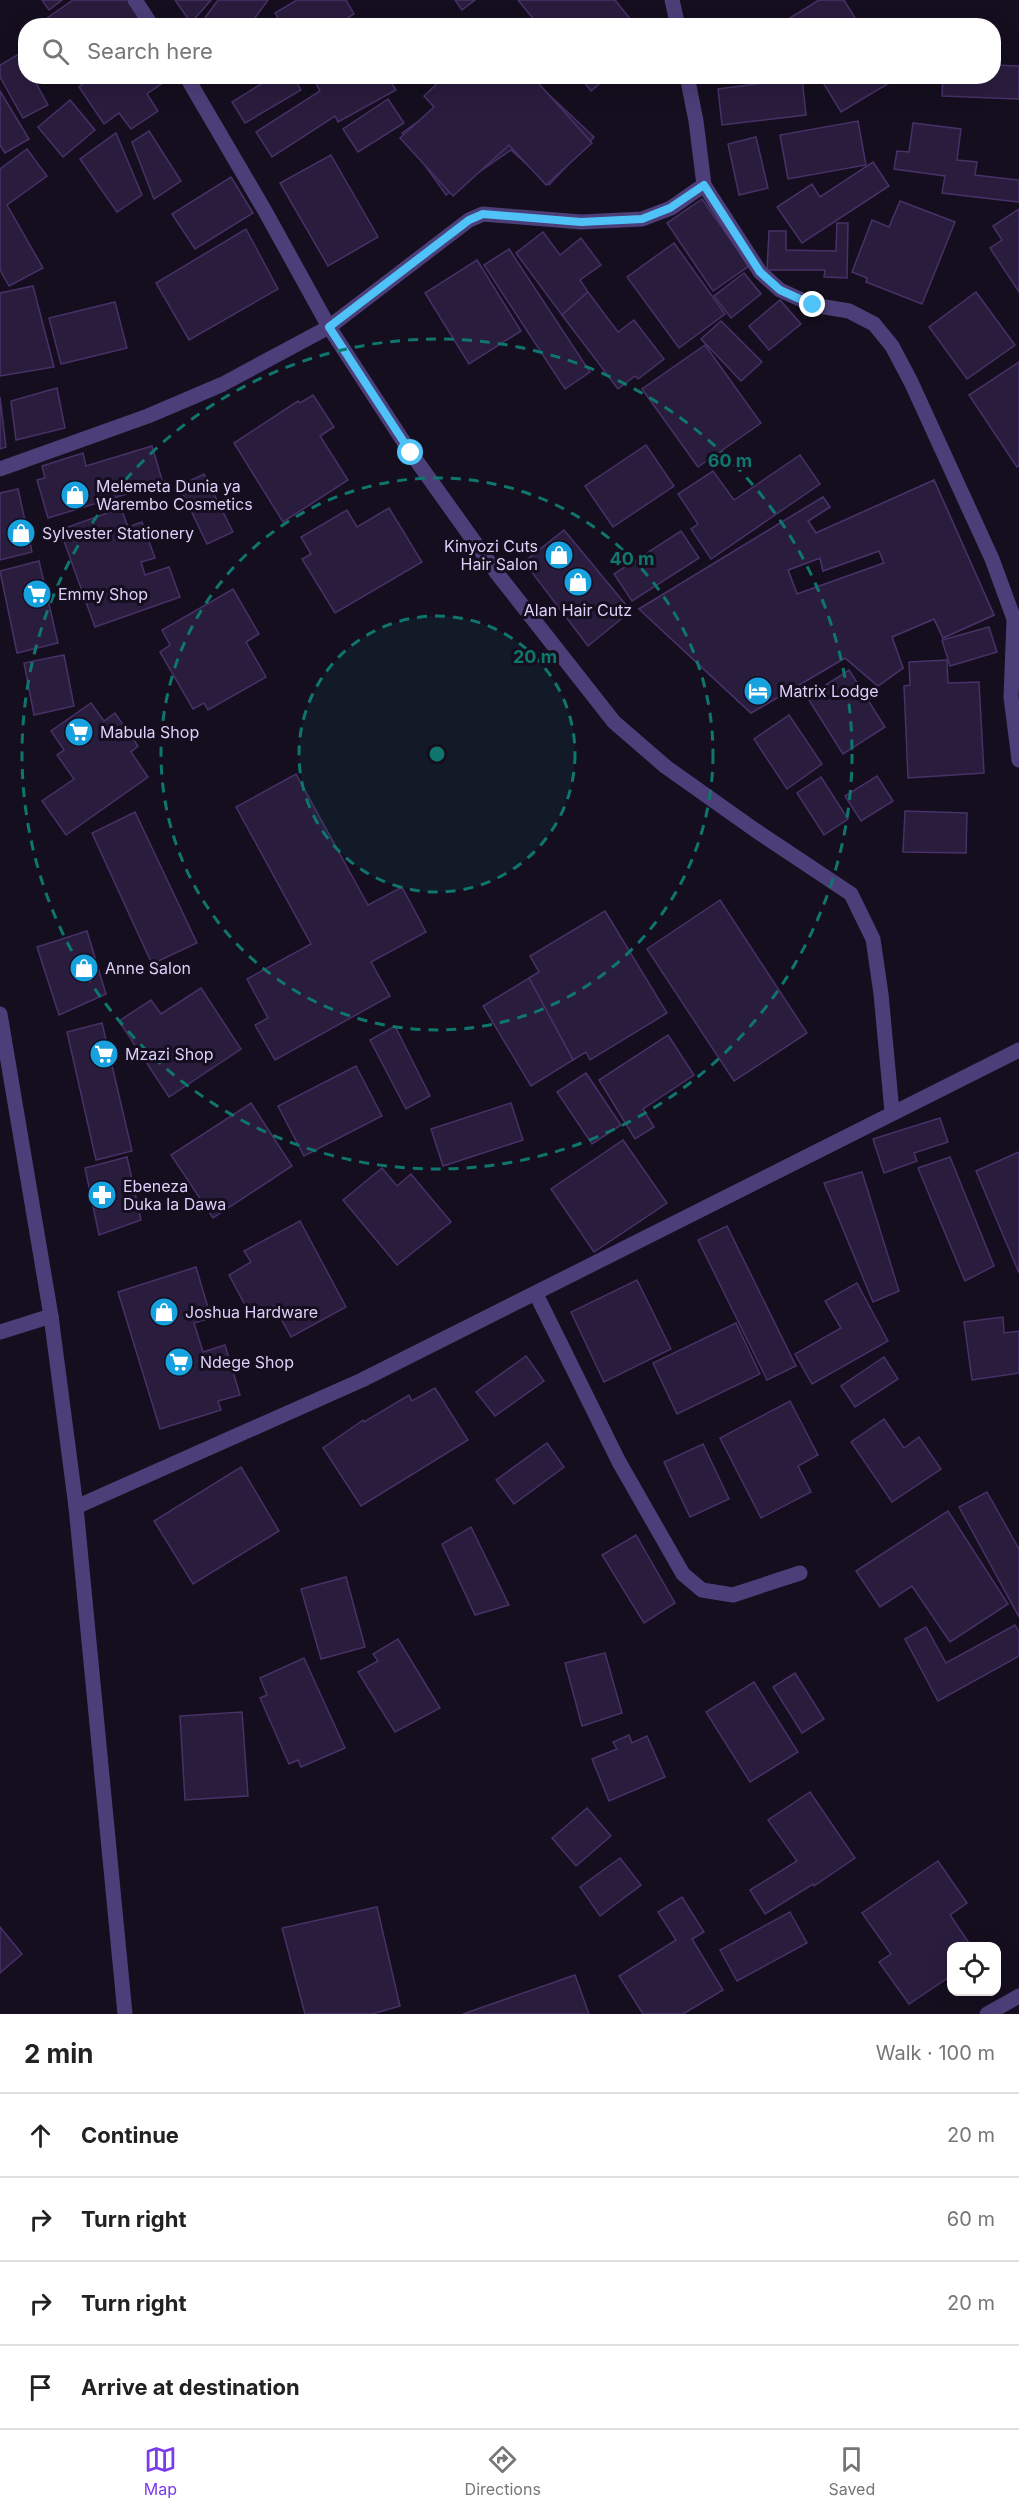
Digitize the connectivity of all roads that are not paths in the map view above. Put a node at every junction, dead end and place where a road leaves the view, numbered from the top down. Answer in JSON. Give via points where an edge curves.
{"nodes":[{"id":1,"x":135,"y":0,"type":"edge"},
{"id":2,"x":672,"y":0,"type":"edge"},
{"id":3,"x":147,"y":18,"type":"edge"},
{"id":4,"x":676,"y":18,"type":"edge"},
{"id":5,"x":191,"y":84,"type":"edge"},
{"id":6,"x":689,"y":84,"type":"edge"},
{"id":7,"x":704,"y":185,"type":"junction"},
{"id":8,"x":329,"y":327,"type":"junction"},
{"id":9,"x":0,"y":469,"type":"edge"},
{"id":10,"x":1019,"y":759,"type":"edge"},
{"id":11,"x":0,"y":1014,"type":"edge"},
{"id":12,"x":1019,"y":1050,"type":"edge"},
{"id":13,"x":892,"y":1112,"type":"junction"},
{"id":14,"x":536,"y":1294,"type":"junction"},
{"id":15,"x":51,"y":1316,"type":"junction"},
{"id":16,"x":0,"y":1332,"type":"edge"},
{"id":17,"x":76,"y":1507,"type":"junction"},
{"id":18,"x":800,"y":1573,"type":"dead end"},
{"id":19,"x":1019,"y":1996,"type":"edge"},
{"id":20,"x":125,"y":2014,"type":"edge"},
{"id":21,"x":987,"y":2014,"type":"edge"}],
"edges":[{"from":1,"to":3,"type":"street"},
{"from":2,"to":4,"type":"street"},
{"from":5,"to":8,"type":"street"},
{"from":6,"to":7,"type":"street"},
{"from":7,"to":8,"type":"street","via":[[670,208],[642,219],[581,222],[483,214],[469,220]]},
{"from":7,"to":10,"type":"street","via":[[760,272],[780,290],[813,305],[849,310],[874,324],[892,346],[992,559],[1014,619],[1011,697]]},
{"from":8,"to":9,"type":"street","via":[[223,384],[148,416]]},
{"from":8,"to":13,"type":"street","via":[[411,453],[496,572],[614,722],[675,773],[851,894],[873,939]]},
{"from":11,"to":15,"type":"street"},
{"from":12,"to":13,"type":"street"},
{"from":13,"to":14,"type":"street"},
{"from":14,"to":17,"type":"street","via":[[362,1380]]},
{"from":14,"to":18,"type":"street","via":[[619,1462],[683,1574],[702,1590],[733,1594]]},
{"from":15,"to":16,"type":"street"},
{"from":15,"to":17,"type":"street"},
{"from":17,"to":20,"type":"street"},
{"from":19,"to":21,"type":"street"}]}
